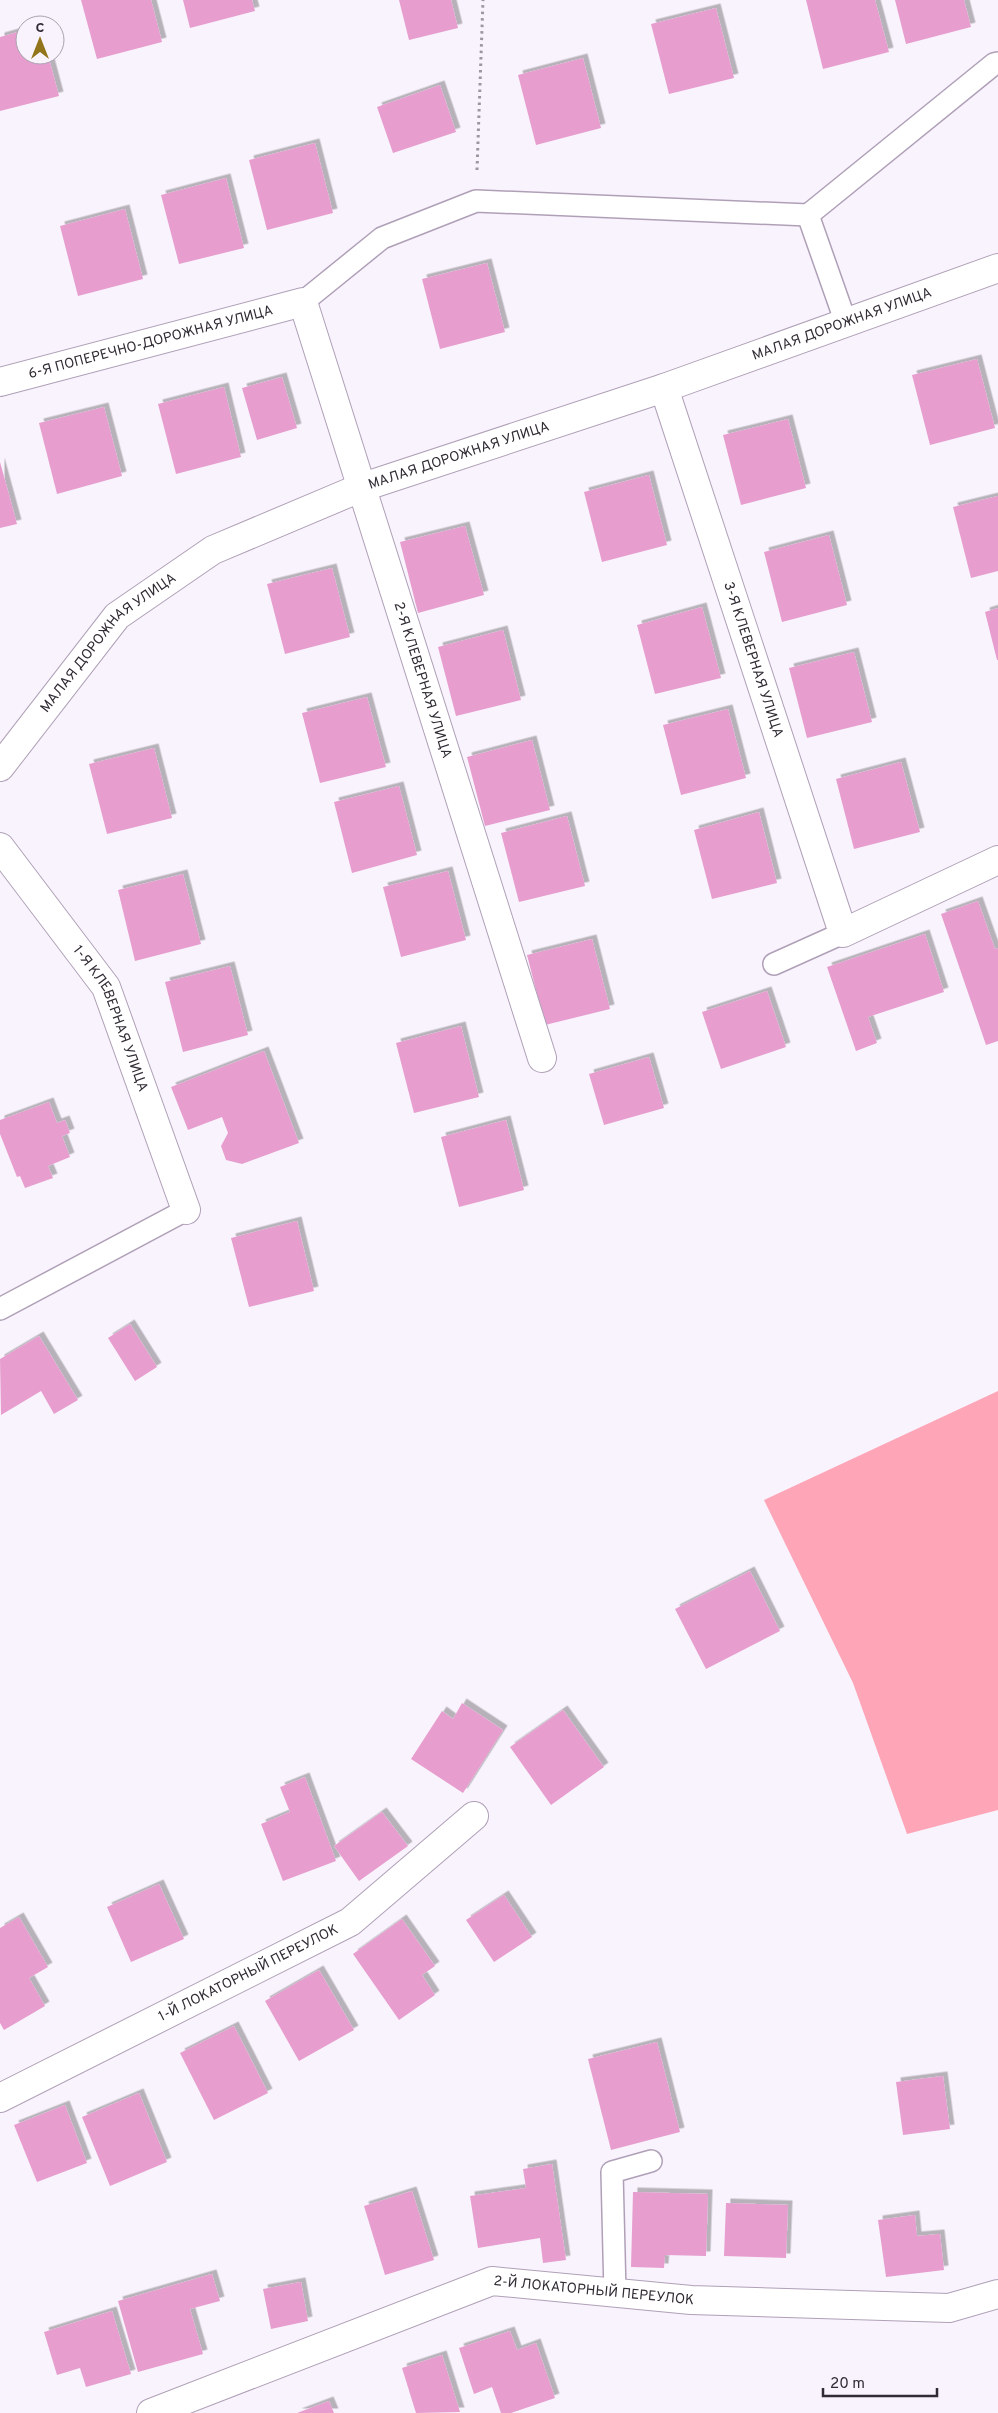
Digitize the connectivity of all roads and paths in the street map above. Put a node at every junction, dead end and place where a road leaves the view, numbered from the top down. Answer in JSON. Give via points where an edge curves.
{"nodes":[{"id":1,"x":482,"y":0,"type":"edge"},
{"id":2,"x":998,"y":63,"type":"edge"},
{"id":3,"x":476,"y":200,"type":"junction"},
{"id":4,"x":808,"y":215,"type":"junction"},
{"id":5,"x":998,"y":268,"type":"edge"},
{"id":6,"x":303,"y":302,"type":"junction"},
{"id":7,"x":846,"y":323,"type":"junction"},
{"id":8,"x":0,"y":382,"type":"edge"},
{"id":9,"x":664,"y":388,"type":"junction"},
{"id":10,"x":360,"y":488,"type":"junction"},
{"id":11,"x":0,"y":767,"type":"edge"},
{"id":12,"x":0,"y":846,"type":"edge"},
{"id":13,"x":998,"y":860,"type":"edge"},
{"id":14,"x":843,"y":933,"type":"junction"},
{"id":15,"x":774,"y":964,"type":"dead end"},
{"id":16,"x":542,"y":1058,"type":"dead end"},
{"id":17,"x":186,"y":1210,"type":"joint"},
{"id":18,"x":0,"y":1309,"type":"edge"},
{"id":19,"x":474,"y":1816,"type":"dead end"},
{"id":20,"x":0,"y":2098,"type":"edge"},
{"id":21,"x":651,"y":2161,"type":"dead end"},
{"id":22,"x":614,"y":2292,"type":"junction"},
{"id":23,"x":998,"y":2294,"type":"edge"},
{"id":24,"x":151,"y":2413,"type":"edge"}],
"edges":[{"from":1,"to":3,"type":"path"},
{"from":2,"to":4,"type":"lane"},
{"from":3,"to":4,"type":"lane"},
{"from":3,"to":6,"type":"lane","via":[[382,238]]},
{"from":4,"to":7,"type":"lane"},
{"from":5,"to":7,"type":"street","name":"МАЛАЯ ДОРОЖНАЯ УЛИЦА"},
{"from":6,"to":8,"type":"street","name":"6-Я ПОПЕРЕЧНО-ДОРОЖНАЯ УЛИЦА"},
{"from":6,"to":10,"type":"street","name":"2-Я КЛЕВЕРНАЯ УЛИЦА"},
{"from":7,"to":9,"type":"street","name":"МАЛАЯ ДОРОЖНАЯ УЛИЦА"},
{"from":9,"to":10,"type":"street","name":"МАЛАЯ ДОРОЖНАЯ УЛИЦА"},
{"from":9,"to":14,"type":"street","name":"3-Я КЛЕВЕРНАЯ УЛИЦА"},
{"from":10,"to":11,"type":"street","name":"МАЛАЯ ДОРОЖНАЯ УЛИЦА","via":[[213,550],[117,616]]},
{"from":10,"to":16,"type":"street","name":"2-Я КЛЕВЕРНАЯ УЛИЦА"},
{"from":12,"to":17,"type":"street","name":"1-Я КЛЕВЕРНАЯ УЛИЦА","via":[[106,987]]},
{"from":13,"to":14,"type":"street"},
{"from":14,"to":15,"type":"lane"},
{"from":17,"to":18,"type":"lane"},
{"from":19,"to":20,"type":"street","name":"1-Й ЛОКАТОРНЫЙ ПЕРЕУЛОК","via":[[350,1922]]},
{"from":21,"to":22,"type":"lane","via":[[612,2172]]},
{"from":22,"to":23,"type":"street","name":"2-Й ЛОКАТОРНЫЙ ПЕРЕУЛОК","via":[[691,2300],[949,2308]]},
{"from":22,"to":24,"type":"street","name":"2-Й ЛОКАТОРНЫЙ ПЕРЕУЛОК","via":[[492,2281]]}]}
